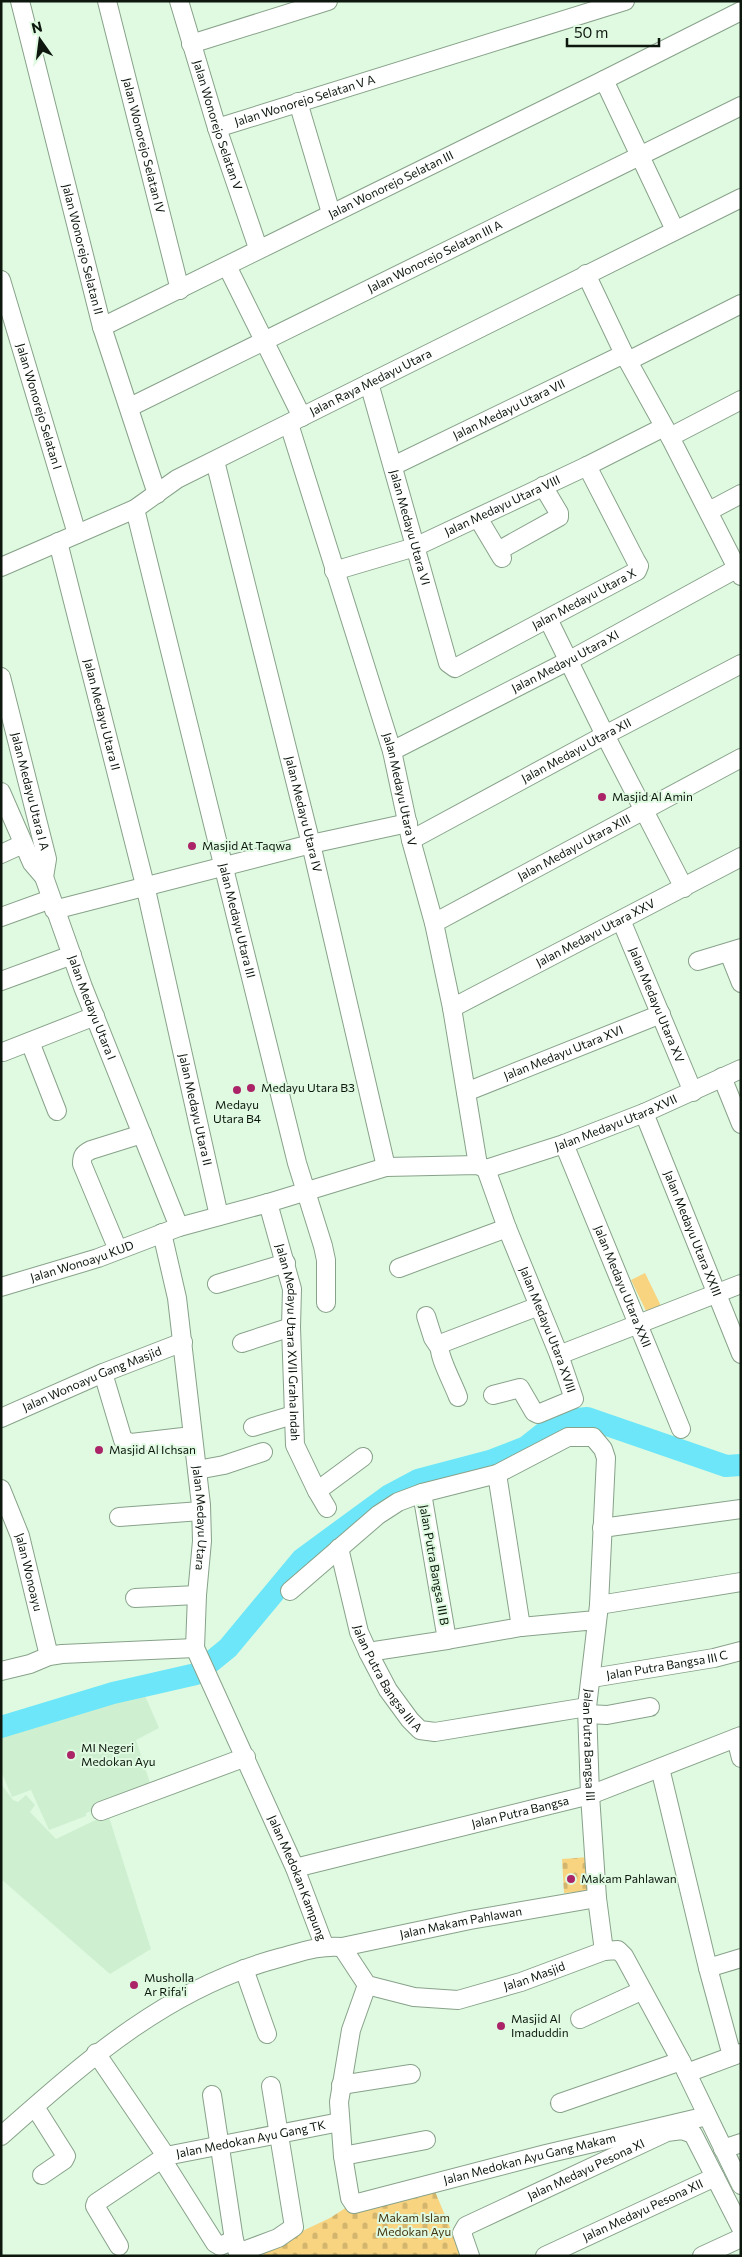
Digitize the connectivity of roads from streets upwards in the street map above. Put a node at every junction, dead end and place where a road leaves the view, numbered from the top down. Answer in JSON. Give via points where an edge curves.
{"nodes":[{"id":1,"x":20,"y":1,"type":"edge"},
{"id":2,"x":107,"y":1,"type":"edge"},
{"id":3,"x":179,"y":1,"type":"edge"},
{"id":4,"x":328,"y":1,"type":"edge"},
{"id":5,"x":626,"y":1,"type":"edge"},
{"id":6,"x":741,"y":11,"type":"edge"},
{"id":7,"x":191,"y":44,"type":"junction"},
{"id":8,"x":604,"y":80,"type":"junction"},
{"id":9,"x":298,"y":102,"type":"junction"},
{"id":10,"x":741,"y":106,"type":"edge"},
{"id":11,"x":217,"y":128,"type":"junction"},
{"id":12,"x":640,"y":156,"type":"junction"},
{"id":13,"x":741,"y":198,"type":"edge"},
{"id":14,"x":331,"y":214,"type":"junction"},
{"id":15,"x":675,"y":230,"type":"junction"},
{"id":16,"x":258,"y":248,"type":"junction"},
{"id":17,"x":227,"y":266,"type":"junction"},
{"id":18,"x":586,"y":274,"type":"junction"},
{"id":19,"x":1,"y":280,"type":"edge"},
{"id":20,"x":180,"y":290,"type":"junction"},
{"id":21,"x":741,"y":304,"type":"edge"},
{"id":22,"x":102,"y":327,"type":"junction"},
{"id":23,"x":265,"y":341,"type":"junction"},
{"id":24,"x":626,"y":358,"type":"junction"},
{"id":25,"x":369,"y":383,"type":"junction"},
{"id":26,"x":741,"y":400,"type":"edge"},
{"id":27,"x":130,"y":407,"type":"junction"},
{"id":28,"x":295,"y":420,"type":"junction"},
{"id":29,"x":667,"y":432,"type":"junction"},
{"id":30,"x":215,"y":461,"type":"junction"},
{"id":31,"x":393,"y":466,"type":"junction"},
{"id":32,"x":588,"y":466,"type":"junction"},
{"id":33,"x":543,"y":486,"type":"junction"},
{"id":34,"x":157,"y":494,"type":"junction"},
{"id":35,"x":741,"y":494,"type":"edge"},
{"id":36,"x":136,"y":509,"type":"junction"},
{"id":37,"x":709,"y":511,"type":"junction"},
{"id":38,"x":478,"y":518,"type":"junction"},
{"id":39,"x":76,"y":534,"type":"junction"},
{"id":40,"x":58,"y":542,"type":"junction"},
{"id":41,"x":415,"y":547,"type":"junction"},
{"id":42,"x":1,"y":567,"type":"edge"},
{"id":43,"x":334,"y":571,"type":"junction"},
{"id":44,"x":738,"y":572,"type":"edge"},
{"id":45,"x":548,"y":619,"type":"junction"},
{"id":46,"x":570,"y":660,"type":"junction"},
{"id":47,"x":741,"y":664,"type":"edge"},
{"id":48,"x":455,"y":668,"type":"joint"},
{"id":49,"x":1,"y":677,"type":"edge"},
{"id":50,"x":605,"y":735,"type":"junction"},
{"id":51,"x":392,"y":750,"type":"junction"},
{"id":52,"x":741,"y":758,"type":"edge"},
{"id":53,"x":1,"y":792,"type":"edge"},
{"id":54,"x":642,"y":809,"type":"junction"},
{"id":55,"x":410,"y":832,"type":"junction"},
{"id":56,"x":23,"y":844,"type":"junction"},
{"id":57,"x":311,"y":844,"type":"junction"},
{"id":58,"x":1,"y":854,"type":"edge"},
{"id":59,"x":741,"y":857,"type":"edge"},
{"id":60,"x":223,"y":868,"type":"junction"},
{"id":61,"x":44,"y":877,"type":"junction"},
{"id":62,"x":145,"y":885,"type":"junction"},
{"id":63,"x":684,"y":888,"type":"junction"},
{"id":64,"x":52,"y":904,"type":"junction"},
{"id":65,"x":1,"y":917,"type":"edge"},
{"id":66,"x":620,"y":920,"type":"junction"},
{"id":67,"x":434,"y":922,"type":"junction"},
{"id":68,"x":735,"y":951,"type":"edge"},
{"id":69,"x":72,"y":955,"type":"junction"},
{"id":70,"x":698,"y":961,"type":"dead end"},
{"id":71,"x":1,"y":981,"type":"edge"},
{"id":72,"x":741,"y":983,"type":"edge"},
{"id":73,"x":452,"y":1008,"type":"junction"},
{"id":74,"x":661,"y":1014,"type":"junction"},
{"id":75,"x":95,"y":1016,"type":"junction"},
{"id":76,"x":30,"y":1042,"type":"junction"},
{"id":77,"x":3,"y":1052,"type":"dead end"},
{"id":78,"x":741,"y":1069,"type":"edge"},
{"id":79,"x":722,"y":1077,"type":"junction"},
{"id":80,"x":466,"y":1092,"type":"junction"},
{"id":81,"x":693,"y":1092,"type":"junction"},
{"id":82,"x":57,"y":1110,"type":"dead end"},
{"id":83,"x":644,"y":1113,"type":"junction"},
{"id":84,"x":741,"y":1124,"type":"edge"},
{"id":85,"x":142,"y":1134,"type":"junction"},
{"id":86,"x":564,"y":1144,"type":"junction"},
{"id":87,"x":386,"y":1167,"type":"junction"},
{"id":88,"x":482,"y":1167,"type":"junction"},
{"id":89,"x":306,"y":1192,"type":"junction"},
{"id":90,"x":268,"y":1202,"type":"junction"},
{"id":91,"x":220,"y":1216,"type":"junction"},
{"id":92,"x":508,"y":1228,"type":"junction"},
{"id":93,"x":170,"y":1230,"type":"junction"},
{"id":94,"x":118,"y":1250,"type":"junction"},
{"id":95,"x":286,"y":1263,"type":"junction"},
{"id":96,"x":399,"y":1268,"type":"dead end"},
{"id":97,"x":217,"y":1284,"type":"dead end"},
{"id":98,"x":741,"y":1284,"type":"edge"},
{"id":99,"x":1,"y":1287,"type":"edge"},
{"id":100,"x":716,"y":1294,"type":"junction"},
{"id":101,"x":326,"y":1303,"type":"dead end"},
{"id":102,"x":539,"y":1306,"type":"junction"},
{"id":103,"x":426,"y":1316,"type":"dead end"},
{"id":104,"x":638,"y":1324,"type":"junction"},
{"id":105,"x":291,"y":1327,"type":"junction"},
{"id":106,"x":183,"y":1342,"type":"junction"},
{"id":107,"x":242,"y":1343,"type":"dead end"},
{"id":108,"x":439,"y":1346,"type":"junction"},
{"id":109,"x":741,"y":1354,"type":"edge"},
{"id":110,"x":559,"y":1355,"type":"junction"},
{"id":111,"x":103,"y":1373,"type":"junction"},
{"id":112,"x":493,"y":1395,"type":"dead end"},
{"id":113,"x":458,"y":1397,"type":"dead end"},
{"id":114,"x":293,"y":1415,"type":"junction"},
{"id":115,"x":1,"y":1418,"type":"edge"},
{"id":116,"x":253,"y":1427,"type":"dead end"},
{"id":117,"x":681,"y":1429,"type":"dead end"},
{"id":118,"x":192,"y":1436,"type":"junction"},
{"id":119,"x":602,"y":1449,"type":"joint"},
{"id":120,"x":263,"y":1452,"type":"dead end"},
{"id":121,"x":363,"y":1457,"type":"dead end"},
{"id":122,"x":196,"y":1470,"type":"junction"},
{"id":123,"x":497,"y":1474,"type":"junction"},
{"id":124,"x":1,"y":1489,"type":"edge"},
{"id":125,"x":317,"y":1492,"type":"junction"},
{"id":126,"x":422,"y":1493,"type":"junction"},
{"id":127,"x":327,"y":1508,"type":"dead end"},
{"id":128,"x":741,"y":1509,"type":"edge"},
{"id":129,"x":201,"y":1511,"type":"junction"},
{"id":130,"x":119,"y":1517,"type":"dead end"},
{"id":131,"x":9,"y":1528,"type":"edge"},
{"id":132,"x":602,"y":1528,"type":"junction"},
{"id":133,"x":339,"y":1548,"type":"junction"},
{"id":134,"x":741,"y":1582,"type":"edge"},
{"id":135,"x":290,"y":1591,"type":"dead end"},
{"id":136,"x":197,"y":1595,"type":"junction"},
{"id":137,"x":135,"y":1598,"type":"dead end"},
{"id":138,"x":598,"y":1613,"type":"junction"},
{"id":139,"x":521,"y":1627,"type":"junction"},
{"id":140,"x":447,"y":1640,"type":"junction"},
{"id":141,"x":197,"y":1651,"type":"junction"},
{"id":142,"x":741,"y":1651,"type":"edge"},
{"id":143,"x":368,"y":1652,"type":"junction"},
{"id":144,"x":49,"y":1656,"type":"junction"},
{"id":145,"x":1,"y":1671,"type":"edge"},
{"id":146,"x":592,"y":1678,"type":"junction"},
{"id":147,"x":650,"y":1707,"type":"dead end"},
{"id":148,"x":587,"y":1711,"type":"junction"},
{"id":149,"x":738,"y":1737,"type":"edge"},
{"id":150,"x":246,"y":1757,"type":"junction"},
{"id":151,"x":741,"y":1758,"type":"edge"},
{"id":152,"x":660,"y":1768,"type":"junction"},
{"id":153,"x":590,"y":1795,"type":"junction"},
{"id":154,"x":102,"y":1811,"type":"dead end"},
{"id":155,"x":295,"y":1868,"type":"junction"},
{"id":156,"x":597,"y":1898,"type":"junction"},
{"id":157,"x":333,"y":1946,"type":"junction"},
{"id":158,"x":604,"y":1951,"type":"junction"},
{"id":159,"x":741,"y":1958,"type":"edge"},
{"id":160,"x":244,"y":1968,"type":"junction"},
{"id":161,"x":708,"y":1968,"type":"junction"},
{"id":162,"x":367,"y":1985,"type":"junction"},
{"id":163,"x":641,"y":1991,"type":"junction"},
{"id":164,"x":580,"y":2018,"type":"dead end"},
{"id":165,"x":267,"y":2034,"type":"dead end"},
{"id":166,"x":96,"y":2054,"type":"junction"},
{"id":167,"x":736,"y":2054,"type":"edge"},
{"id":168,"x":684,"y":2067,"type":"junction"},
{"id":169,"x":411,"y":2074,"type":"dead end"},
{"id":170,"x":341,"y":2085,"type":"junction"},
{"id":171,"x":271,"y":2086,"type":"dead end"},
{"id":172,"x":212,"y":2095,"type":"dead end"},
{"id":173,"x":560,"y":2103,"type":"dead end"},
{"id":174,"x":35,"y":2107,"type":"junction"},
{"id":175,"x":707,"y":2116,"type":"junction"},
{"id":176,"x":340,"y":2122,"type":"junction"},
{"id":177,"x":278,"y":2135,"type":"junction"},
{"id":178,"x":1,"y":2136,"type":"edge"},
{"id":179,"x":426,"y":2140,"type":"dead end"},
{"id":180,"x":741,"y":2144,"type":"edge"},
{"id":181,"x":218,"y":2146,"type":"junction"},
{"id":182,"x":723,"y":2149,"type":"junction"},
{"id":183,"x":343,"y":2156,"type":"junction"},
{"id":184,"x":164,"y":2157,"type":"junction"},
{"id":185,"x":42,"y":2175,"type":"dead end"},
{"id":186,"x":715,"y":2177,"type":"junction"},
{"id":187,"x":741,"y":2185,"type":"edge"},
{"id":188,"x":741,"y":2228,"type":"edge"},
{"id":189,"x":741,"y":2238,"type":"edge"},
{"id":190,"x":234,"y":2240,"type":"junction"},
{"id":191,"x":119,"y":2246,"type":"dead end"},
{"id":192,"x":470,"y":2256,"type":"edge"},
{"id":193,"x":545,"y":2256,"type":"edge"},
{"id":194,"x":702,"y":2256,"type":"edge"}],
"edges":[{"from":1,"to":22,"type":"street","name":"Jalan Wonorejo Selatan II"},
{"from":2,"to":20,"type":"street","name":"Jalan Wonorejo Selatan IV"},
{"from":3,"to":7,"type":"street","name":"Jalan Wonorejo Selatan V"},
{"from":4,"to":7,"type":"street"},
{"from":5,"to":9,"type":"street","name":"Jalan Wonorejo Selatan V A"},
{"from":6,"to":8,"type":"street","name":"Jalan Wonorejo Selatan III"},
{"from":7,"to":11,"type":"street","name":"Jalan Wonorejo Selatan V"},
{"from":8,"to":12,"type":"street"},
{"from":8,"to":14,"type":"street","name":"Jalan Wonorejo Selatan III"},
{"from":9,"to":11,"type":"street","name":"Jalan Wonorejo Selatan V A"},
{"from":9,"to":14,"type":"street"},
{"from":10,"to":12,"type":"street","name":"Jalan Wonorejo Selatan III A"},
{"from":11,"to":16,"type":"street","name":"Jalan Wonorejo Selatan V"},
{"from":12,"to":15,"type":"street"},
{"from":12,"to":23,"type":"street","name":"Jalan Wonorejo Selatan III A"},
{"from":13,"to":15,"type":"street","name":"Jalan Raya Medayu Utara"},
{"from":14,"to":16,"type":"street","name":"Jalan Wonorejo Selatan III"},
{"from":15,"to":18,"type":"street","name":"Jalan Raya Medayu Utara"},
{"from":16,"to":17,"type":"street","name":"Jalan Wonorejo Selatan III"},
{"from":17,"to":20,"type":"street","name":"Jalan Wonorejo Selatan III"},
{"from":17,"to":23,"type":"street","name":"Jalan Medayu Utara V"},
{"from":18,"to":24,"type":"street"},
{"from":18,"to":25,"type":"street","name":"Jalan Raya Medayu Utara"},
{"from":19,"to":39,"type":"street","name":"Jalan Wonorejo Selatan I"},
{"from":20,"to":22,"type":"street","name":"Jalan Wonorejo Selatan III"},
{"from":21,"to":24,"type":"street","name":"Jalan Medayu Utara VII"},
{"from":22,"to":27,"type":"street","name":"Jalan Wonorejo Selatan II"},
{"from":23,"to":27,"type":"street","name":"Jalan Wonorejo Selatan III A"},
{"from":23,"to":28,"type":"street","name":"Jalan Medayu Utara V"},
{"from":24,"to":29,"type":"street"},
{"from":24,"to":31,"type":"street","name":"Jalan Medayu Utara VII"},
{"from":25,"to":28,"type":"street","name":"Jalan Raya Medayu Utara"},
{"from":25,"to":31,"type":"street","name":"Jalan Medayu Utara VI"},
{"from":26,"to":29,"type":"street","name":"Jalan Medayu Utara VIII"},
{"from":27,"to":34,"type":"street","name":"Jalan Wonorejo Selatan II"},
{"from":28,"to":30,"type":"street","name":"Jalan Raya Medayu Utara"},
{"from":28,"to":43,"type":"street","name":"Jalan Medayu Utara V"},
{"from":29,"to":32,"type":"street","name":"Jalan Medayu Utara VIII"},
{"from":29,"to":37,"type":"street"},
{"from":30,"to":34,"type":"street","name":"Jalan Raya Medayu Utara","via":[[178,479]]},
{"from":30,"to":57,"type":"street","name":"Jalan Medayu Utara IV"},
{"from":31,"to":41,"type":"street","name":"Jalan Medayu Utara VI"},
{"from":32,"to":33,"type":"street","name":"Jalan Medayu Utara VIII"},
{"from":32,"to":45,"type":"street","name":"Jalan Medayu Utara X","via":[[639,566],[633,574]]},
{"from":33,"to":38,"type":"street","name":"Jalan Medayu Utara VIII"},
{"from":33,"to":38,"type":"street","via":[[559,517],[500,555]]},
{"from":34,"to":36,"type":"street","name":"Jalan Raya Medayu Utara"},
{"from":35,"to":37,"type":"street"},
{"from":36,"to":39,"type":"street","name":"Jalan Raya Medayu Utara"},
{"from":36,"to":60,"type":"street","name":"Jalan Medayu Utara III"},
{"from":37,"to":44,"type":"street"},
{"from":38,"to":41,"type":"street","name":"Jalan Medayu Utara VIII"},
{"from":39,"to":40,"type":"street","name":"Jalan Raya Medayu Utara"},
{"from":40,"to":42,"type":"street","name":"Jalan Raya Medayu Utara"},
{"from":40,"to":62,"type":"street","name":"Jalan Medayu Utara II"},
{"from":41,"to":43,"type":"street","name":"Jalan Medayu Utara VIII"},
{"from":41,"to":48,"type":"street","name":"Jalan Medayu Utara VI","via":[[448,663]]},
{"from":43,"to":51,"type":"street","name":"Jalan Medayu Utara V"},
{"from":44,"to":46,"type":"street","name":"Jalan Medayu Utara XI"},
{"from":45,"to":46,"type":"street"},
{"from":45,"to":48,"type":"street","name":"Jalan Medayu Utara X"},
{"from":46,"to":50,"type":"street"},
{"from":46,"to":51,"type":"street","name":"Jalan Medayu Utara XI"},
{"from":47,"to":50,"type":"street","name":"Jalan Medayu Utara XII"},
{"from":49,"to":61,"type":"street","name":"Jalan Medayu Utara I A","via":[[47,859]]},
{"from":50,"to":54,"type":"street"},
{"from":50,"to":55,"type":"street","name":"Jalan Medayu Utara XII"},
{"from":51,"to":55,"type":"street","name":"Jalan Medayu Utara V"},
{"from":52,"to":54,"type":"street","name":"Jalan Medayu Utara XIII"},
{"from":53,"to":56,"type":"street","name":"Jalan Medayu Utara I"},
{"from":54,"to":63,"type":"street"},
{"from":54,"to":67,"type":"street","name":"Jalan Medayu Utara XIII"},
{"from":55,"to":57,"type":"street"},
{"from":55,"to":67,"type":"street","name":"Jalan Medayu Utara V"},
{"from":56,"to":58,"type":"street"},
{"from":56,"to":61,"type":"street","name":"Jalan Medayu Utara I","via":[[32,863]]},
{"from":57,"to":60,"type":"street"},
{"from":57,"to":87,"type":"street","name":"Jalan Medayu Utara IV"},
{"from":59,"to":63,"type":"street","name":"Jalan Medayu Utara XXV"},
{"from":60,"to":62,"type":"street"},
{"from":60,"to":89,"type":"street","name":"Jalan Medayu Utara III"},
{"from":61,"to":64,"type":"street","name":"Jalan Medayu Utara I"},
{"from":62,"to":64,"type":"street"},
{"from":62,"to":91,"type":"street","name":"Jalan Medayu Utara II"},
{"from":63,"to":66,"type":"street","name":"Jalan Medayu Utara XXV"},
{"from":64,"to":65,"type":"street"},
{"from":64,"to":69,"type":"street","name":"Jalan Medayu Utara I"},
{"from":66,"to":73,"type":"street","name":"Jalan Medayu Utara XXV"},
{"from":66,"to":74,"type":"street","name":"Jalan Medayu Utara XV"},
{"from":67,"to":73,"type":"street","name":"Jalan Medayu Utara V"},
{"from":68,"to":70,"type":"street"},
{"from":68,"to":72,"type":"street"},
{"from":69,"to":71,"type":"street"},
{"from":69,"to":75,"type":"street","name":"Jalan Medayu Utara I"},
{"from":73,"to":80,"type":"street","name":"Jalan Medayu Utara V"},
{"from":74,"to":80,"type":"street","name":"Jalan Medayu Utara XVI"},
{"from":74,"to":81,"type":"street","name":"Jalan Medayu Utara XV"},
{"from":75,"to":76,"type":"street"},
{"from":75,"to":85,"type":"street","name":"Jalan Medayu Utara I"},
{"from":76,"to":77,"type":"street"},
{"from":76,"to":82,"type":"street"},
{"from":78,"to":79,"type":"street","name":"Jalan Medayu Utara XVII"},
{"from":79,"to":81,"type":"street","name":"Jalan Medayu Utara XVII"},
{"from":79,"to":84,"type":"street"},
{"from":80,"to":88,"type":"street","name":"Jalan Medayu Utara V"},
{"from":81,"to":83,"type":"street","name":"Jalan Medayu Utara XVII"},
{"from":83,"to":86,"type":"street","name":"Jalan Medayu Utara XVII"},
{"from":83,"to":100,"type":"street","name":"Jalan Medayu Utara XXIII"},
{"from":85,"to":93,"type":"street","name":"Jalan Medayu Utara I"},
{"from":85,"to":94,"type":"street","via":[[91,1150],[82,1157],[82,1164]]},
{"from":86,"to":88,"type":"street","name":"Jalan Medayu Utara XVII"},
{"from":86,"to":104,"type":"street","name":"Jalan Medayu Utara XXII"},
{"from":87,"to":88,"type":"street"},
{"from":87,"to":89,"type":"street"},
{"from":88,"to":92,"type":"street","name":"Jalan Medayu Utara XVIII"},
{"from":89,"to":90,"type":"street"},
{"from":89,"to":101,"type":"street","name":"Jalan Medayu Utara III","via":[[320,1230],[326,1260]]},
{"from":90,"to":91,"type":"street"},
{"from":90,"to":95,"type":"street","name":"Jalan Medayu Utara XVII Graha Indah"},
{"from":91,"to":93,"type":"street"},
{"from":92,"to":96,"type":"street"},
{"from":92,"to":102,"type":"street","name":"Jalan Medayu Utara XVIII"},
{"from":93,"to":94,"type":"street","name":"Jalan Wonoayu KUD"},
{"from":93,"to":106,"type":"street","name":"Jalan Medayu Utara"},
{"from":94,"to":99,"type":"street","name":"Jalan Wonoayu KUD"},
{"from":95,"to":97,"type":"street"},
{"from":95,"to":105,"type":"street","name":"Jalan Medayu Utara XVII Graha Indah","via":[[292,1289]]},
{"from":98,"to":100,"type":"street"},
{"from":100,"to":104,"type":"street"},
{"from":100,"to":109,"type":"street","name":"Jalan Medayu Utara XXIII"},
{"from":102,"to":108,"type":"street"},
{"from":102,"to":110,"type":"street","name":"Jalan Medayu Utara XVIII"},
{"from":103,"to":108,"type":"street"},
{"from":104,"to":110,"type":"street"},
{"from":104,"to":117,"type":"street","name":"Jalan Medayu Utara XXII"},
{"from":105,"to":107,"type":"street"},
{"from":105,"to":114,"type":"street","name":"Jalan Medayu Utara XVII Graha Indah"},
{"from":106,"to":111,"type":"street","name":"Jalan Wonoayu Gang Masjid"},
{"from":106,"to":118,"type":"street","name":"Jalan Medayu Utara"},
{"from":108,"to":113,"type":"street"},
{"from":110,"to":112,"type":"street","name":"Jalan Medayu Utara XVIII","via":[[574,1396],[571,1402],[538,1414],[520,1388]]},
{"from":111,"to":115,"type":"street","name":"Jalan Wonoayu Gang Masjid"},
{"from":111,"to":118,"type":"street","via":[[123,1440],[131,1443]]},
{"from":114,"to":116,"type":"street"},
{"from":114,"to":125,"type":"street","name":"Jalan Medayu Utara XVII Graha Indah","via":[[294,1445]]},
{"from":118,"to":122,"type":"street","name":"Jalan Medayu Utara"},
{"from":119,"to":123,"type":"street","name":"Jalan Putra Bangsa III B","via":[[593,1437],[568,1437]]},
{"from":119,"to":132,"type":"street","name":"Jalan Putra Bangsa III","via":[[606,1458]]},
{"from":120,"to":122,"type":"street"},
{"from":121,"to":125,"type":"street"},
{"from":122,"to":129,"type":"street","name":"Jalan Medayu Utara"},
{"from":123,"to":126,"type":"street","name":"Jalan Putra Bangsa III B"},
{"from":123,"to":139,"type":"street"},
{"from":124,"to":131,"type":"street","name":"Jalan Wonoayu"},
{"from":125,"to":127,"type":"street","name":"Jalan Medayu Utara XVII Graha Indah"},
{"from":126,"to":133,"type":"street","via":[[398,1502],[378,1515]]},
{"from":126,"to":140,"type":"street","name":"Jalan Putra Bangsa III B"},
{"from":128,"to":132,"type":"street"},
{"from":129,"to":130,"type":"street"},
{"from":129,"to":136,"type":"street","name":"Jalan Medayu Utara"},
{"from":131,"to":144,"type":"street","name":"Jalan Wonoayu"},
{"from":132,"to":138,"type":"street","name":"Jalan Putra Bangsa III"},
{"from":133,"to":135,"type":"street"},
{"from":133,"to":143,"type":"street","name":"Jalan Putra Bangsa III A","via":[[359,1632]]},
{"from":134,"to":138,"type":"street","name":"Jalan Putra Bangsa III B"},
{"from":136,"to":137,"type":"street"},
{"from":136,"to":141,"type":"street","name":"Jalan Medayu Utara"},
{"from":138,"to":139,"type":"street","name":"Jalan Putra Bangsa III B"},
{"from":138,"to":146,"type":"street","name":"Jalan Putra Bangsa III"},
{"from":139,"to":140,"type":"street","name":"Jalan Putra Bangsa III B"},
{"from":140,"to":143,"type":"street"},
{"from":141,"to":144,"type":"street"},
{"from":141,"to":150,"type":"street","name":"Jalan Medokan Kampung"},
{"from":142,"to":146,"type":"street","name":"Jalan Putra Bangsa III C"},
{"from":143,"to":148,"type":"street","name":"Jalan Putra Bangsa III A","via":[[388,1690],[420,1730],[435,1732]]},
{"from":144,"to":145,"type":"street"},
{"from":146,"to":148,"type":"street","name":"Jalan Putra Bangsa III"},
{"from":147,"to":148,"type":"street","name":"Jalan Putra Bangsa III A","via":[[606,1715]]},
{"from":148,"to":153,"type":"street","name":"Jalan Putra Bangsa III"},
{"from":149,"to":151,"type":"street"},
{"from":149,"to":152,"type":"street","name":"Jalan Putra Bangsa"},
{"from":150,"to":154,"type":"street"},
{"from":150,"to":155,"type":"street","name":"Jalan Medokan Kampung"},
{"from":152,"to":153,"type":"street","name":"Jalan Putra Bangsa"},
{"from":152,"to":161,"type":"street"},
{"from":153,"to":155,"type":"street","name":"Jalan Putra Bangsa"},
{"from":153,"to":156,"type":"street","name":"Jalan Putra Bangsa III"},
{"from":155,"to":157,"type":"street","name":"Jalan Medokan Kampung"},
{"from":156,"to":157,"type":"street","name":"Jalan Makam Pahlawan"},
{"from":156,"to":158,"type":"street","name":"Jalan Putra Bangsa III"},
{"from":157,"to":160,"type":"street","name":"Jalan Medokan Kampung"},
{"from":157,"to":162,"type":"street"},
{"from":158,"to":162,"type":"street","name":"Jalan Masjid","via":[[521,1982],[458,2000],[414,1998]]},
{"from":158,"to":163,"type":"street","via":[[618,1950],[624,1956]]},
{"from":159,"to":161,"type":"street"},
{"from":160,"to":165,"type":"street"},
{"from":160,"to":166,"type":"street","name":"Jalan Medokan Kampung","via":[[160,2010]]},
{"from":161,"to":167,"type":"street"},
{"from":162,"to":170,"type":"street","via":[[350,2030]]},
{"from":163,"to":164,"type":"street"},
{"from":163,"to":168,"type":"street"},
{"from":166,"to":174,"type":"street","name":"Jalan Medokan Kampung"},
{"from":166,"to":184,"type":"street","name":"Jalan Medokan Ayu Gang TK"},
{"from":167,"to":168,"type":"street"},
{"from":168,"to":173,"type":"street"},
{"from":168,"to":175,"type":"street"},
{"from":169,"to":170,"type":"street"},
{"from":170,"to":176,"type":"street"},
{"from":171,"to":177,"type":"street"},
{"from":172,"to":181,"type":"street"},
{"from":174,"to":178,"type":"street","name":"Jalan Medokan Kampung"},
{"from":174,"to":185,"type":"street","via":[[66,2156]]},
{"from":175,"to":182,"type":"street"},
{"from":175,"to":183,"type":"street","name":"Jalan Medokan Ayu Gang Makam","via":[[354,2204],[350,2198]]},
{"from":176,"to":177,"type":"street","name":"Jalan Medokan Ayu Gang TK"},
{"from":176,"to":183,"type":"street"},
{"from":177,"to":181,"type":"street","name":"Jalan Medokan Ayu Gang TK"},
{"from":177,"to":190,"type":"street","via":[[294,2227],[278,2238],[238,2253]]},
{"from":179,"to":183,"type":"street"},
{"from":180,"to":182,"type":"street"},
{"from":181,"to":184,"type":"street","name":"Jalan Medokan Ayu Gang TK"},
{"from":181,"to":190,"type":"street"},
{"from":182,"to":187,"type":"street"},
{"from":184,"to":190,"type":"street","via":[[215,2243],[220,2246]]},
{"from":184,"to":191,"type":"street","via":[[96,2203]]},
{"from":186,"to":188,"type":"street","name":"Jalan Medayu Pesona XII"},
{"from":186,"to":192,"type":"street","name":"Jalan Medayu Pesona XI","via":[[693,2134],[682,2130],[667,2132],[466,2226],[462,2233]]},
{"from":186,"to":193,"type":"street","name":"Jalan Medayu Pesona XII"},
{"from":189,"to":194,"type":"street"}]}
